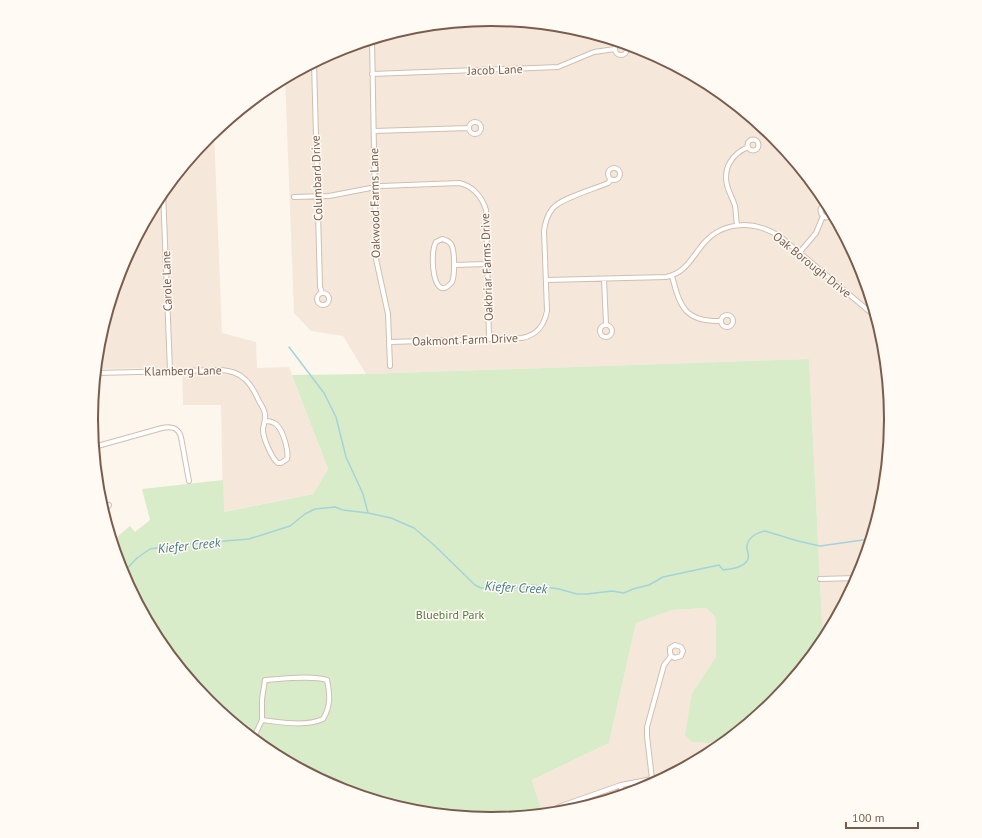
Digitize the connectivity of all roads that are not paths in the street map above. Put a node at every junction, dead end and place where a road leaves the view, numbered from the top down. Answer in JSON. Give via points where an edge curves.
{"nodes":[{"id":1,"x":372,"y":45,"type":"edge"},
{"id":2,"x":615,"y":49,"type":"joint"},
{"id":3,"x":627,"y":51,"type":"edge"},
{"id":4,"x":314,"y":69,"type":"edge"},
{"id":5,"x":372,"y":74,"type":"junction"},
{"id":6,"x":469,"y":128,"type":"dead end"},
{"id":7,"x":374,"y":131,"type":"junction"},
{"id":8,"x":748,"y":148,"type":"dead end"},
{"id":9,"x":611,"y":180,"type":"dead end"},
{"id":10,"x":375,"y":186,"type":"junction"},
{"id":11,"x":294,"y":197,"type":"dead end"},
{"id":12,"x":318,"y":197,"type":"junction"},
{"id":13,"x":164,"y":201,"type":"edge"},
{"id":14,"x":822,"y":207,"type":"edge"},
{"id":15,"x":823,"y":216,"type":"junction"},
{"id":16,"x":827,"y":216,"type":"edge"},
{"id":17,"x":737,"y":225,"type":"junction"},
{"id":18,"x":799,"y":253,"type":"junction"},
{"id":19,"x":487,"y":264,"type":"junction"},
{"id":20,"x":454,"y":265,"type":"junction"},
{"id":21,"x":672,"y":276,"type":"junction"},
{"id":22,"x":604,"y":279,"type":"junction"},
{"id":23,"x":546,"y":280,"type":"junction"},
{"id":24,"x":322,"y":293,"type":"dead end"},
{"id":25,"x":868,"y":307,"type":"edge"},
{"id":26,"x":721,"y":321,"type":"dead end"},
{"id":27,"x":606,"y":324,"type":"dead end"},
{"id":28,"x":489,"y":339,"type":"junction"},
{"id":29,"x":390,"y":342,"type":"junction"},
{"id":30,"x":390,"y":366,"type":"dead end"},
{"id":31,"x":170,"y":371,"type":"junction"},
{"id":32,"x":101,"y":373,"type":"edge"},
{"id":33,"x":265,"y":421,"type":"junction"},
{"id":34,"x":99,"y":446,"type":"edge"},
{"id":35,"x":189,"y":481,"type":"dead end"},
{"id":36,"x":850,"y":578,"type":"edge"},
{"id":37,"x":820,"y":579,"type":"dead end"},
{"id":38,"x":671,"y":656,"type":"junction"},
{"id":39,"x":262,"y":720,"type":"junction"},
{"id":40,"x":256,"y":734,"type":"edge"},
{"id":41,"x":652,"y":777,"type":"edge"},
{"id":42,"x":644,"y":780,"type":"edge"},
{"id":43,"x":621,"y":785,"type":"junction"},
{"id":44,"x":621,"y":789,"type":"edge"},
{"id":45,"x":565,"y":805,"type":"edge"}],
"edges":[{"from":1,"to":5,"type":"street","name":"Oakwood Farms Lane"},
{"from":2,"to":3,"type":"street","name":"Jacob Lane","via":[[618,54],[624,54]]},
{"from":2,"to":5,"type":"street","name":"Jacob Lane","via":[[594,52],[558,67]]},
{"from":4,"to":12,"type":"street","name":"Columbard Drive"},
{"from":5,"to":7,"type":"street","name":"Oakwood Farms Lane"},
{"from":6,"to":7,"type":"street"},
{"from":7,"to":10,"type":"street","name":"Oakwood Farms Lane"},
{"from":8,"to":17,"type":"street","via":[[740,151],[731,160],[726,172]]},
{"from":9,"to":23,"type":"street","name":"Oakmont Farm Drive","via":[[558,203],[548,214],[544,231]]},
{"from":10,"to":12,"type":"street","name":"Oakbriar Farms Drive"},
{"from":10,"to":19,"type":"street","name":"Oakbriar Farms Drive","via":[[459,183],[470,187],[480,197],[486,210]]},
{"from":10,"to":29,"type":"street","name":"Oakwood Farms Lane","via":[[376,259],[388,310]]},
{"from":11,"to":12,"type":"street","name":"Oakbriar Farms Drive"},
{"from":12,"to":24,"type":"street","name":"Columbard Drive"},
{"from":13,"to":31,"type":"street","name":"Carole Lane"},
{"from":14,"to":15,"type":"street","via":[[820,212]]},
{"from":15,"to":16,"type":"street"},
{"from":15,"to":18,"type":"street","via":[[816,233]]},
{"from":17,"to":18,"type":"street","name":"Oak Borough Drive","via":[[764,228]]},
{"from":17,"to":21,"type":"street","name":"Oak Borough Drive","via":[[718,232],[704,242],[686,266]]},
{"from":18,"to":25,"type":"street","name":"Oak Borough Drive"},
{"from":19,"to":20,"type":"street"},
{"from":19,"to":28,"type":"street","name":"Oakbriar Farms Drive"},
{"from":20,"to":20,"type":"street","via":[[450,242],[436,242],[433,251],[433,270],[434,280],[440,287],[447,287],[452,282]]},
{"from":21,"to":22,"type":"street"},
{"from":21,"to":26,"type":"street","via":[[678,297],[688,312],[699,319]]},
{"from":22,"to":23,"type":"street"},
{"from":22,"to":27,"type":"street"},
{"from":23,"to":28,"type":"street","name":"Oakmont Farm Drive","via":[[546,312],[540,329],[535,334],[522,338]]},
{"from":28,"to":29,"type":"street","name":"Oakmont Farm Drive"},
{"from":29,"to":30,"type":"street","name":"Oakwood Farms Lane"},
{"from":31,"to":32,"type":"street","name":"Klamberg Lane"},
{"from":31,"to":33,"type":"street","name":"Klamberg Lane","via":[[225,370],[247,379],[265,413]]},
{"from":33,"to":33,"type":"street","name":"Klamberg Lane","via":[[264,435],[274,460],[278,464],[281,463],[287,459],[287,448],[279,427]]},
{"from":34,"to":35,"type":"street","via":[[162,428],[175,428],[180,433]]},
{"from":36,"to":37,"type":"street"},
{"from":38,"to":38,"type":"street","via":[[672,647],[681,647],[681,656]]},
{"from":38,"to":41,"type":"street","via":[[664,665],[647,727]]},
{"from":39,"to":39,"type":"street","via":[[304,723],[324,719],[330,706],[326,680],[265,680]]},
{"from":39,"to":40,"type":"street"},
{"from":42,"to":43,"type":"street"},
{"from":43,"to":44,"type":"street"},
{"from":43,"to":45,"type":"street"}]}
